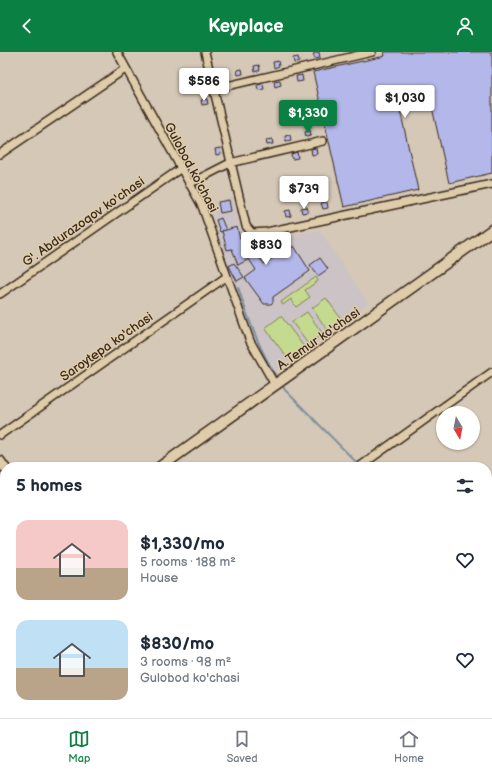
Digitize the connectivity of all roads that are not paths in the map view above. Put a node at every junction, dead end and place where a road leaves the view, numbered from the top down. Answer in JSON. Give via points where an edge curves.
{"nodes":[{"id":1,"x":117,"y":52,"type":"edge"},
{"id":2,"x":205,"y":52,"type":"edge"},
{"id":3,"x":372,"y":52,"type":"edge"},
{"id":4,"x":125,"y":69,"type":"junction"},
{"id":5,"x":214,"y":89,"type":"junction"},
{"id":6,"x":323,"y":141,"type":"dead end"},
{"id":7,"x":0,"y":154,"type":"edge"},
{"id":8,"x":230,"y":163,"type":"junction"},
{"id":9,"x":180,"y":169,"type":"junction"},
{"id":10,"x":189,"y":184,"type":"junction"},
{"id":11,"x":492,"y":184,"type":"edge"},
{"id":12,"x":492,"y":230,"type":"edge"},
{"id":13,"x":226,"y":276,"type":"junction"},
{"id":14,"x":0,"y":294,"type":"edge"},
{"id":15,"x":492,"y":372,"type":"edge"},
{"id":16,"x":275,"y":385,"type":"junction"},
{"id":17,"x":0,"y":435,"type":"edge"},
{"id":18,"x":167,"y":462,"type":"edge"},
{"id":19,"x":366,"y":462,"type":"edge"}],
"edges":[{"from":1,"to":4,"type":"street","name":"Gulobod ko'chasi"},
{"from":2,"to":5,"type":"street"},
{"from":3,"to":5,"type":"street"},
{"from":4,"to":7,"type":"street"},
{"from":4,"to":9,"type":"street","name":"Gulobod ko'chasi"},
{"from":5,"to":8,"type":"street"},
{"from":6,"to":8,"type":"street"},
{"from":8,"to":10,"type":"street"},
{"from":8,"to":11,"type":"street","via":[[246,226],[252,233]]},
{"from":9,"to":10,"type":"street","name":"Gulobod ko'chasi"},
{"from":9,"to":14,"type":"street","name":"G'. Abdurazoqov ko'chasi"},
{"from":10,"to":13,"type":"street","name":"Gulobod ko'chasi","via":[[202,206]]},
{"from":12,"to":16,"type":"main road","name":"A.Temur ko'chasi"},
{"from":13,"to":16,"type":"street","name":"Gulobod ko'chasi","via":[[250,341]]},
{"from":13,"to":17,"type":"street","name":"Saroytepa ko'chasi"},
{"from":15,"to":19,"type":"street"},
{"from":16,"to":18,"type":"main road","name":"A.Temur ko'chasi"}]}
